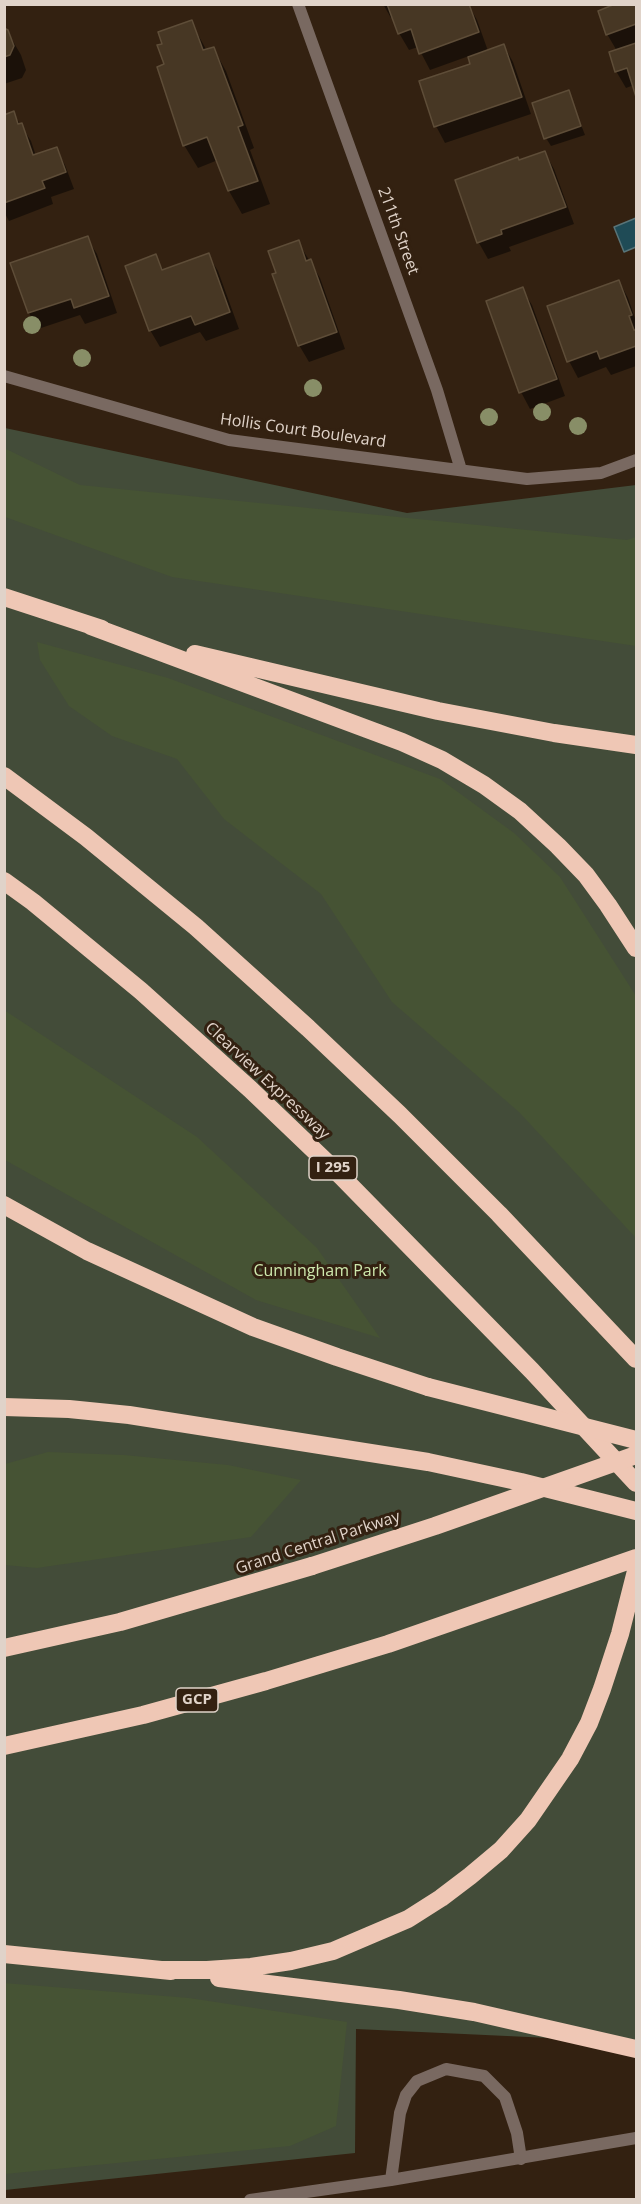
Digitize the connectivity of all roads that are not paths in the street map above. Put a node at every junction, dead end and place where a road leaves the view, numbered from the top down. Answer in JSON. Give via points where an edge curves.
{"nodes":[{"id":1,"x":298,"y":4,"type":"edge"},
{"id":2,"x":4,"y":376,"type":"edge"},
{"id":3,"x":636,"y":460,"type":"edge"},
{"id":4,"x":461,"y":470,"type":"junction"},
{"id":5,"x":4,"y":597,"type":"edge"},
{"id":6,"x":91,"y":626,"type":"junction"},
{"id":7,"x":636,"y":746,"type":"edge"},
{"id":8,"x":4,"y":776,"type":"edge"},
{"id":9,"x":4,"y":881,"type":"edge"},
{"id":10,"x":636,"y":948,"type":"edge"},
{"id":11,"x":4,"y":1205,"type":"edge"},
{"id":12,"x":636,"y":1359,"type":"edge"},
{"id":13,"x":4,"y":1407,"type":"edge"},
{"id":14,"x":636,"y":1440,"type":"edge"},
{"id":15,"x":636,"y":1455,"type":"edge"},
{"id":16,"x":636,"y":1483,"type":"edge"},
{"id":17,"x":636,"y":1511,"type":"edge"},
{"id":18,"x":636,"y":1558,"type":"edge"},
{"id":19,"x":636,"y":1571,"type":"edge"},
{"id":20,"x":4,"y":1648,"type":"edge"},
{"id":21,"x":4,"y":1746,"type":"edge"},
{"id":22,"x":4,"y":1954,"type":"edge"},
{"id":23,"x":161,"y":1970,"type":"junction"},
{"id":24,"x":636,"y":2049,"type":"edge"},
{"id":25,"x":636,"y":2138,"type":"edge"},
{"id":26,"x":521,"y":2159,"type":"junction"},
{"id":27,"x":391,"y":2180,"type":"junction"},
{"id":28,"x":250,"y":2199,"type":"edge"}],
"edges":[{"from":1,"to":4,"type":"street","name":"211th Street","via":[[437,390]]},
{"from":2,"to":4,"type":"street","name":"Hollis Court Boulevard","via":[[228,440]]},
{"from":3,"to":4,"type":"street","name":"Hollis Court Boulevard","via":[[602,473],[527,479]]},
{"from":5,"to":6,"type":"highway"},
{"from":6,"to":7,"type":"highway","via":[[438,711]]},
{"from":6,"to":10,"type":"highway","via":[[402,742],[484,784],[520,811],[586,875]]},
{"from":8,"to":12,"type":"highway","via":[[196,927],[308,1028],[466,1181]]},
{"from":9,"to":16,"type":"highway","name":"Clearview Expressway","number":"I 295","via":[[141,991],[250,1089],[470,1306]]},
{"from":11,"to":14,"type":"highway","bridge":true,"via":[[87,1251],[253,1327],[428,1387]]},
{"from":13,"to":17,"type":"highway","bridge":true,"via":[[69,1409],[220,1428],[428,1462]]},
{"from":15,"to":20,"type":"highway","name":"Grand Central Parkway","bridge":true,"via":[[312,1566],[120,1622]]},
{"from":18,"to":21,"type":"highway","number":"GCP","via":[[388,1644],[266,1681],[143,1715]]},
{"from":19,"to":23,"type":"highway","via":[[620,1634],[589,1723],[570,1759],[528,1820],[501,1850],[441,1899],[408,1919],[333,1951],[291,1961],[218,1970]]},
{"from":22,"to":23,"type":"highway"},
{"from":23,"to":24,"type":"highway","via":[[474,2012]]},
{"from":25,"to":26,"type":"street"},
{"from":26,"to":27,"type":"street"},
{"from":26,"to":27,"type":"street","via":[[518,2133],[505,2097],[484,2076],[446,2069],[417,2081],[406,2095]]},
{"from":27,"to":28,"type":"street"}]}
